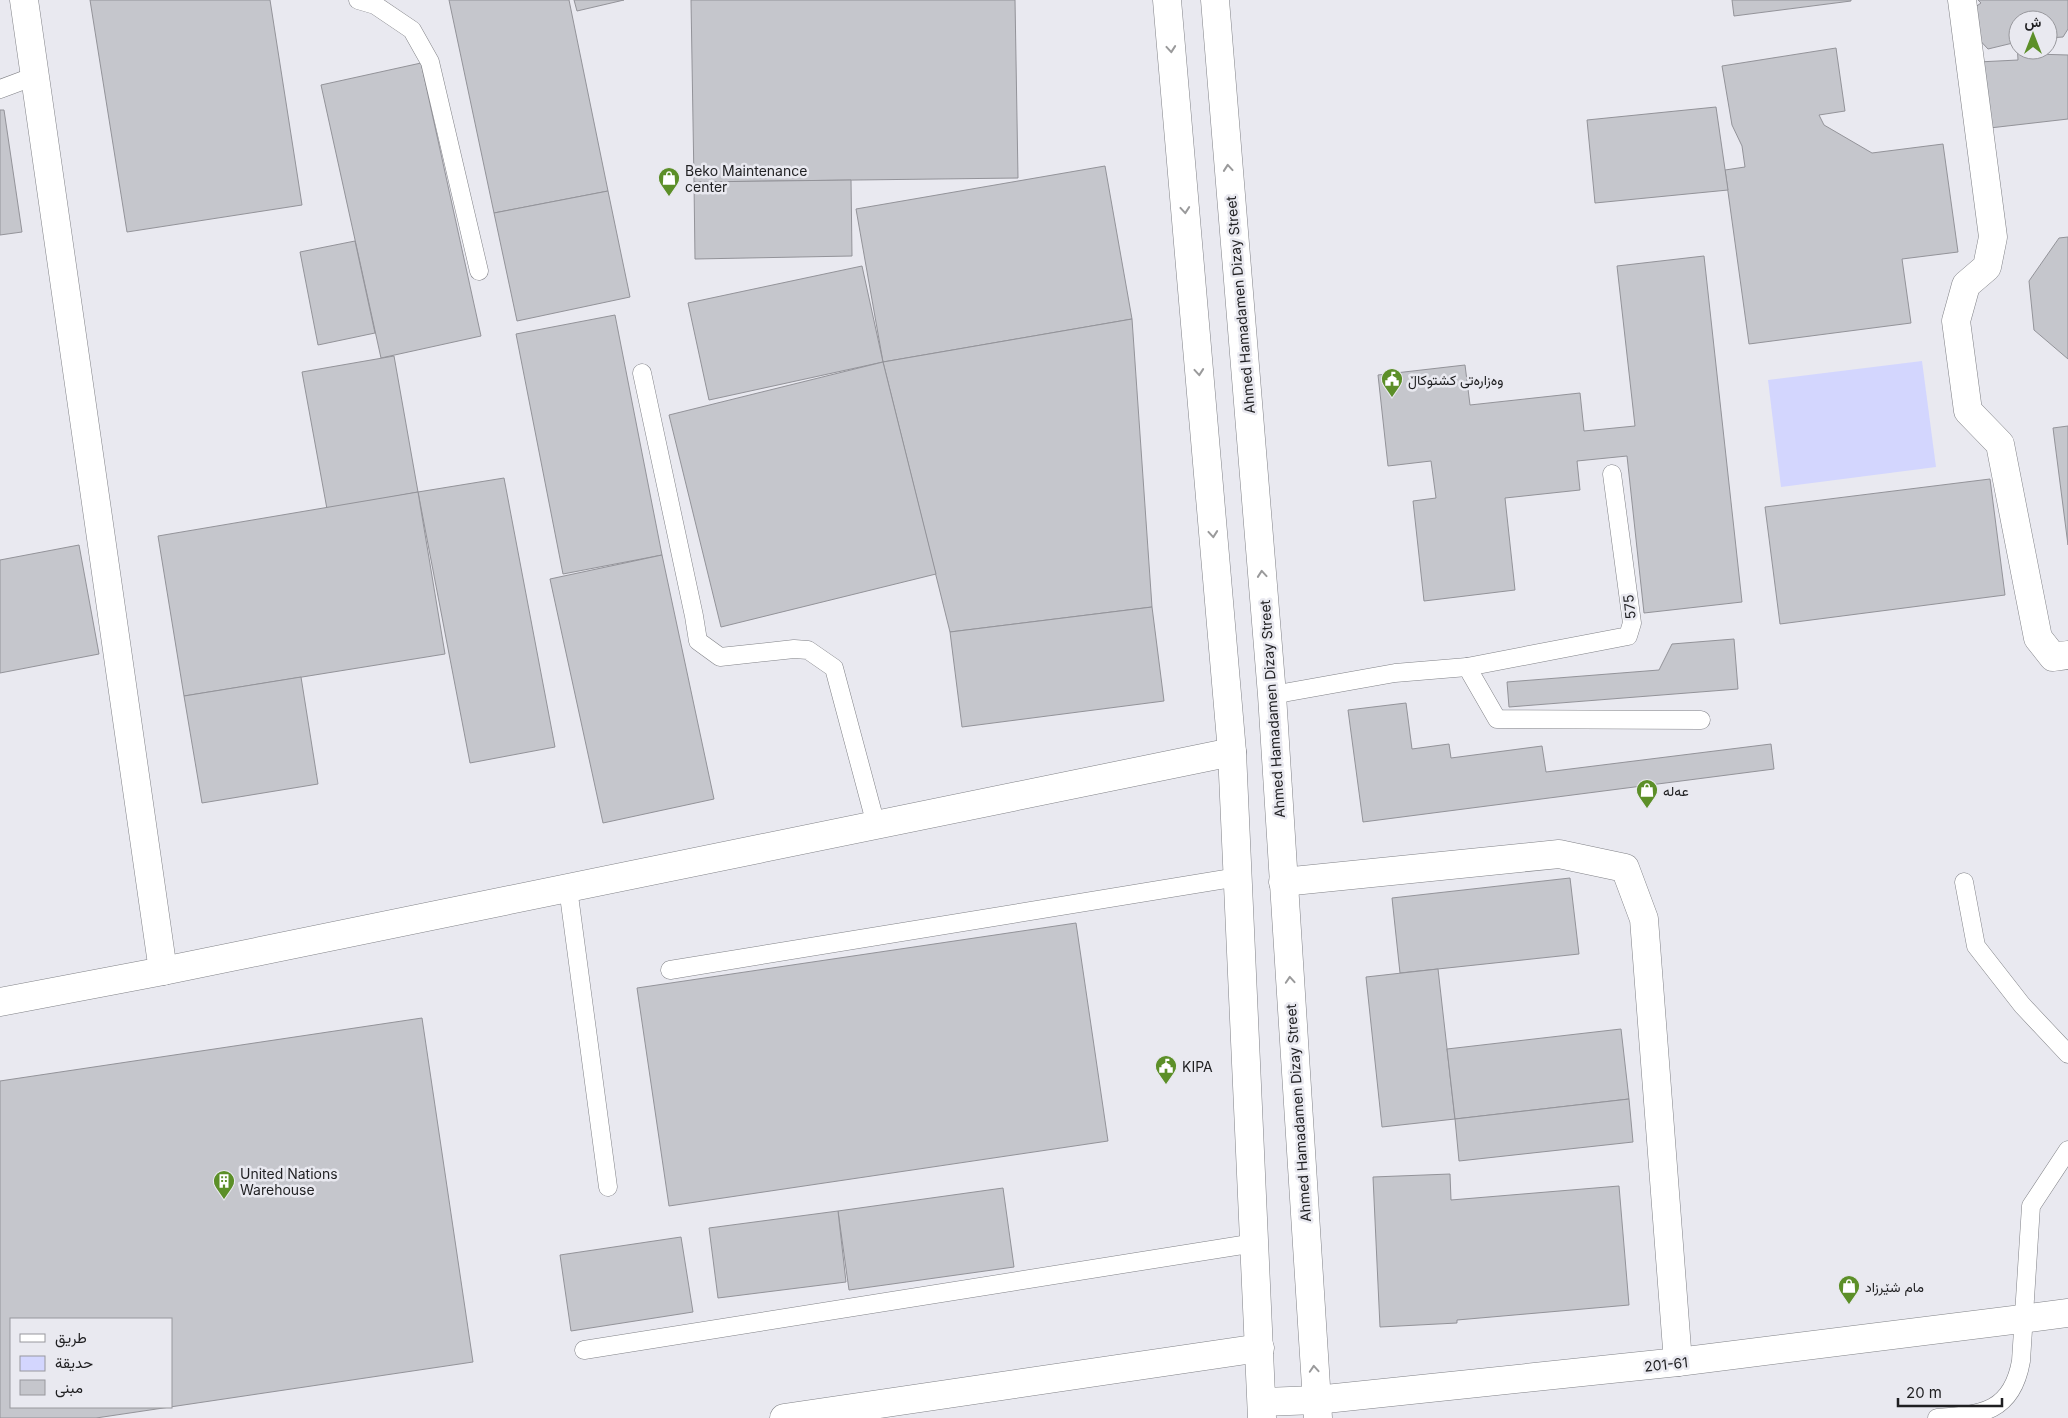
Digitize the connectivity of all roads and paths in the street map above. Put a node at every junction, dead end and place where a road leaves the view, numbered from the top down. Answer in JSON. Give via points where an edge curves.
{"nodes":[{"id":1,"x":24,"y":0,"type":"edge"},
{"id":2,"x":358,"y":0,"type":"edge"},
{"id":3,"x":1167,"y":0,"type":"edge"},
{"id":4,"x":1215,"y":0,"type":"edge"},
{"id":5,"x":1962,"y":0,"type":"edge"},
{"id":6,"x":35,"y":76,"type":"junction"},
{"id":7,"x":0,"y":89,"type":"edge"},
{"id":8,"x":478,"y":271,"type":"dead end"},
{"id":9,"x":642,"y":373,"type":"dead end"},
{"id":10,"x":1612,"y":474,"type":"dead end"},
{"id":11,"x":2068,"y":655,"type":"edge"},
{"id":12,"x":1467,"y":667,"type":"junction"},
{"id":13,"x":1272,"y":695,"type":"junction"},
{"id":14,"x":1701,"y":720,"type":"dead end"},
{"id":15,"x":1232,"y":752,"type":"junction"},
{"id":16,"x":876,"y":825,"type":"junction"},
{"id":17,"x":1238,"y":877,"type":"junction"},
{"id":18,"x":1283,"y":882,"type":"junction"},
{"id":19,"x":1964,"y":882,"type":"dead end"},
{"id":20,"x":568,"y":888,"type":"junction"},
{"id":21,"x":670,"y":970,"type":"dead end"},
{"id":22,"x":163,"y":971,"type":"junction"},
{"id":23,"x":0,"y":1002,"type":"edge"},
{"id":24,"x":2068,"y":1054,"type":"edge"},
{"id":25,"x":2068,"y":1150,"type":"edge"},
{"id":26,"x":608,"y":1187,"type":"dead end"},
{"id":27,"x":1255,"y":1243,"type":"junction"},
{"id":28,"x":2068,"y":1313,"type":"edge"},
{"id":29,"x":2023,"y":1320,"type":"junction"},
{"id":30,"x":1260,"y":1348,"type":"junction"},
{"id":31,"x":584,"y":1350,"type":"dead end"},
{"id":32,"x":1678,"y":1362,"type":"junction"},
{"id":33,"x":1317,"y":1409,"type":"edge"},
{"id":34,"x":1262,"y":1410,"type":"edge"},
{"id":35,"x":784,"y":1418,"type":"edge"},
{"id":36,"x":1937,"y":1418,"type":"edge"}],
"edges":[{"from":1,"to":6,"type":"street"},
{"from":2,"to":8,"type":"lane","via":[[375,6],[412,30],[430,62]]},
{"from":3,"to":15,"type":"street","one_way":true},
{"from":13,"to":4,"type":"street","name":"Ahmed Hamadamen Dizay Street","one_way":true},
{"from":5,"to":11,"type":"street","via":[[1993,238],[1987,267],[1966,285],[1956,321],[1968,411],[2000,444],[2038,638],[2053,657]]},
{"from":6,"to":7,"type":"lane"},
{"from":6,"to":22,"type":"street"},
{"from":9,"to":16,"type":"lane","via":[[698,641],[720,657],[808,650],[834,668]]},
{"from":10,"to":12,"type":"lane","name":"575","via":[[1632,623],[1628,636]]},
{"from":12,"to":13,"type":"lane","via":[[1395,673]]},
{"from":12,"to":14,"type":"lane","via":[[1497,719]]},
{"from":13,"to":18,"type":"street","name":"Ahmed Hamadamen Dizay Street"},
{"from":15,"to":16,"type":"street"},
{"from":15,"to":17,"type":"street"},
{"from":16,"to":20,"type":"street"},
{"from":17,"to":21,"type":"lane"},
{"from":17,"to":27,"type":"street"},
{"from":18,"to":32,"type":"street","via":[[1559,854],[1625,868],[1644,918]]},
{"from":33,"to":18,"type":"street","name":"Ahmed Hamadamen Dizay Street","one_way":true},
{"from":19,"to":24,"type":"lane","via":[[1976,946],[2022,1006]]},
{"from":20,"to":22,"type":"street"},
{"from":20,"to":26,"type":"lane"},
{"from":22,"to":23,"type":"street"},
{"from":25,"to":29,"type":"lane","via":[[2031,1206]]},
{"from":27,"to":30,"type":"street"},
{"from":27,"to":31,"type":"lane"},
{"from":28,"to":29,"type":"street","name":"201-61"},
{"from":29,"to":32,"type":"street","name":"201-61"},
{"from":29,"to":36,"type":"lane","via":[[2021,1361],[2011,1393],[1983,1413]]},
{"from":30,"to":34,"type":"street"},
{"from":30,"to":35,"type":"street"},
{"from":32,"to":33,"type":"street","name":"201-61"},
{"from":33,"to":34,"type":"street","name":"201-61"}]}
